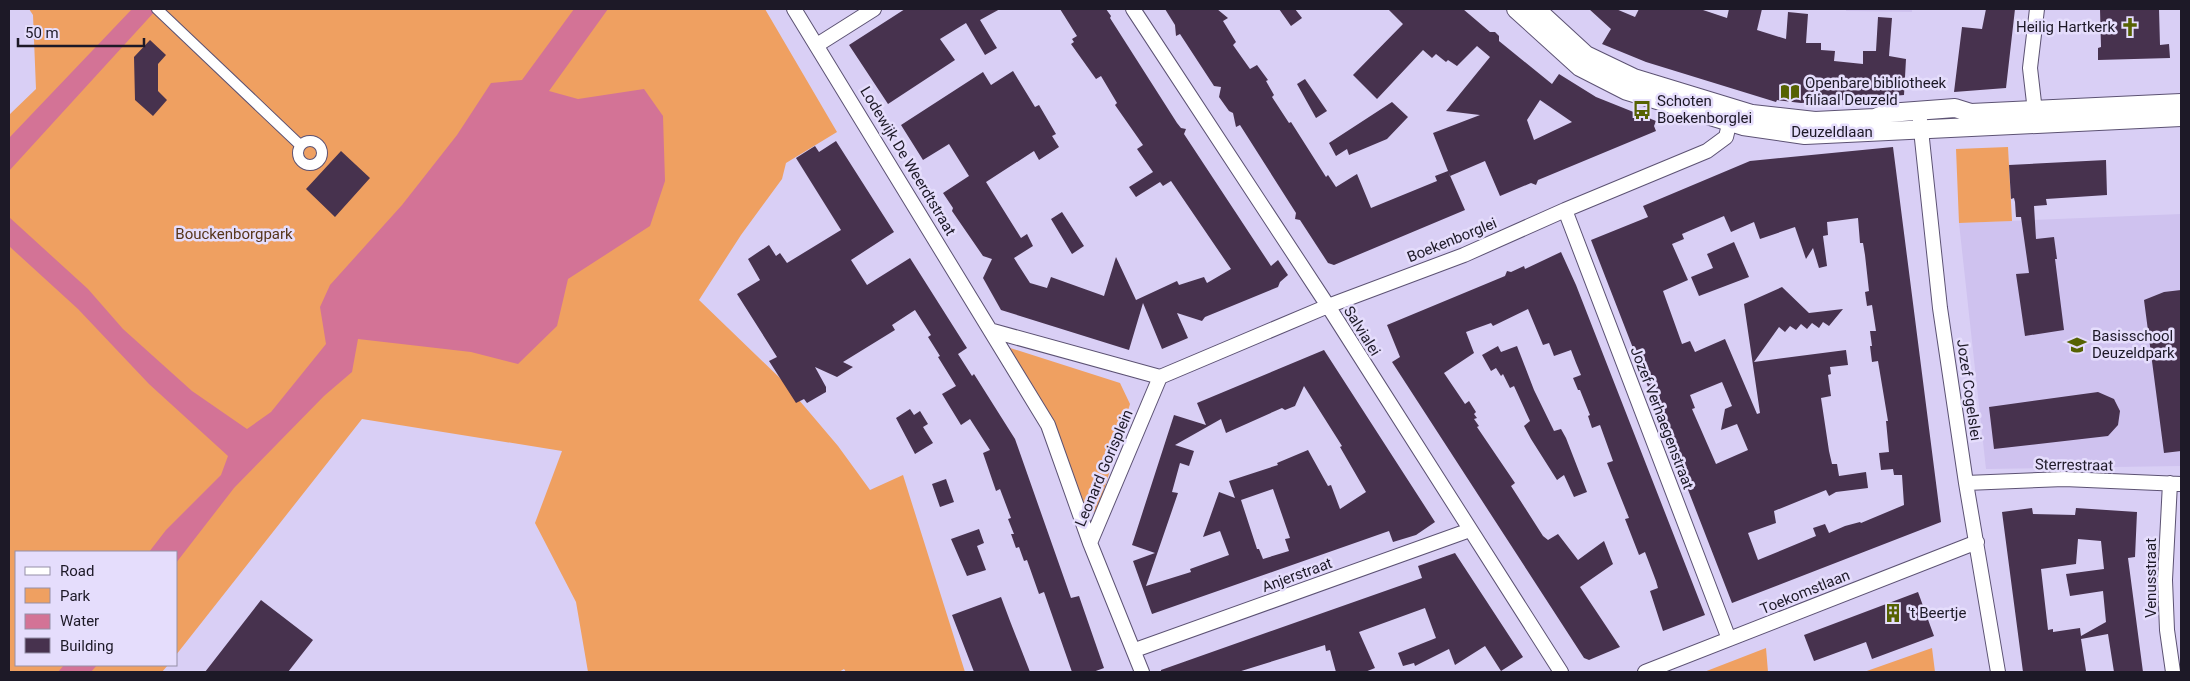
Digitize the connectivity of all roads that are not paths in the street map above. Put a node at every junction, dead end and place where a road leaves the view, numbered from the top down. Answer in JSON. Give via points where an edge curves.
{"nodes":[{"id":1,"x":794,"y":9,"type":"edge"},
{"id":2,"x":874,"y":9,"type":"edge"},
{"id":3,"x":1133,"y":9,"type":"edge"},
{"id":4,"x":1516,"y":9,"type":"edge"},
{"id":5,"x":1536,"y":9,"type":"edge"},
{"id":6,"x":2036,"y":9,"type":"edge"},
{"id":7,"x":159,"y":12,"type":"edge"},
{"id":8,"x":818,"y":45,"type":"junction"},
{"id":9,"x":2181,"y":103,"type":"edge"},
{"id":10,"x":1919,"y":111,"type":"junction"},
{"id":11,"x":1731,"y":116,"type":"junction"},
{"id":12,"x":2035,"y":117,"type":"junction"},
{"id":13,"x":2181,"y":117,"type":"edge"},
{"id":14,"x":1922,"y":130,"type":"junction"},
{"id":15,"x":300,"y":145,"type":"dead end"},
{"id":16,"x":1565,"y":210,"type":"junction"},
{"id":17,"x":1328,"y":306,"type":"junction"},
{"id":18,"x":993,"y":332,"type":"junction"},
{"id":19,"x":1160,"y":377,"type":"junction"},
{"id":20,"x":1966,"y":483,"type":"junction"},
{"id":21,"x":2176,"y":484,"type":"edge"},
{"id":22,"x":1470,"y":530,"type":"junction"},
{"id":23,"x":1977,"y":542,"type":"junction"},
{"id":24,"x":1090,"y":543,"type":"junction"},
{"id":25,"x":1729,"y":639,"type":"junction"},
{"id":26,"x":1135,"y":650,"type":"junction"},
{"id":27,"x":1142,"y":672,"type":"edge"},
{"id":28,"x":1561,"y":672,"type":"edge"},
{"id":29,"x":1645,"y":672,"type":"edge"},
{"id":30,"x":1998,"y":672,"type":"edge"},
{"id":31,"x":2173,"y":672,"type":"edge"}],
"edges":[{"from":1,"to":8,"type":"street","name":"Lodewijk De Weerdtstraat"},
{"from":2,"to":8,"type":"street"},
{"from":3,"to":17,"type":"street","name":"Salvialei"},
{"from":4,"to":11,"type":"street","name":"Deuzeldlaan","via":[[1580,67],[1627,91]]},
{"from":5,"to":11,"type":"street","name":"Deuzeldlaan","via":[[1586,54],[1634,78]]},
{"from":6,"to":12,"type":"street","via":[[2030,68]]},
{"from":7,"to":15,"type":"street"},
{"from":8,"to":18,"type":"street","name":"Lodewijk De Weerdtstraat"},
{"from":9,"to":12,"type":"street","name":"Deuzeldlaan"},
{"from":10,"to":11,"type":"street","name":"Deuzeldlaan","via":[[1816,122],[1752,114]]},
{"from":10,"to":12,"type":"street","name":"Deuzeldlaan","via":[[1955,108],[1971,113]]},
{"from":10,"to":14,"type":"street","name":"Jozef Cogelslei"},
{"from":11,"to":14,"type":"street","name":"Deuzeldlaan","via":[[1805,135]]},
{"from":11,"to":16,"type":"street","name":"Boekenborglei","via":[[1726,137],[1707,151]]},
{"from":12,"to":13,"type":"street","name":"Deuzeldlaan"},
{"from":12,"to":14,"type":"street","name":"Deuzeldlaan"},
{"from":14,"to":20,"type":"street","name":"Jozef Cogelslei","via":[[1940,308]]},
{"from":16,"to":17,"type":"street","name":"Boekenborglei","via":[[1464,255]]},
{"from":16,"to":25,"type":"street","name":"Jozef Verhaegenstraat"},
{"from":17,"to":19,"type":"street","name":"Boekenborglei"},
{"from":17,"to":22,"type":"street","name":"Salvialei"},
{"from":18,"to":19,"type":"street"},
{"from":18,"to":24,"type":"street","name":"Leonard Gorisplein","via":[[1048,425]]},
{"from":19,"to":24,"type":"street","name":"Leonard Gorisplein"},
{"from":20,"to":21,"type":"street","name":"Sterrestraat","via":[[2064,479]]},
{"from":20,"to":23,"type":"street","name":"Jozef Cogelslei"},
{"from":21,"to":31,"type":"street","name":"Venusstraat","via":[[2165,580]]},
{"from":22,"to":26,"type":"street","name":"Anjerstraat"},
{"from":22,"to":28,"type":"street","name":"Salvialei"},
{"from":23,"to":25,"type":"street","name":"Toekomstlaan"},
{"from":23,"to":30,"type":"street","name":"Jozef Cogelslei"},
{"from":24,"to":26,"type":"street"},
{"from":25,"to":29,"type":"street","name":"Toekomstlaan"},
{"from":26,"to":27,"type":"street"}]}
